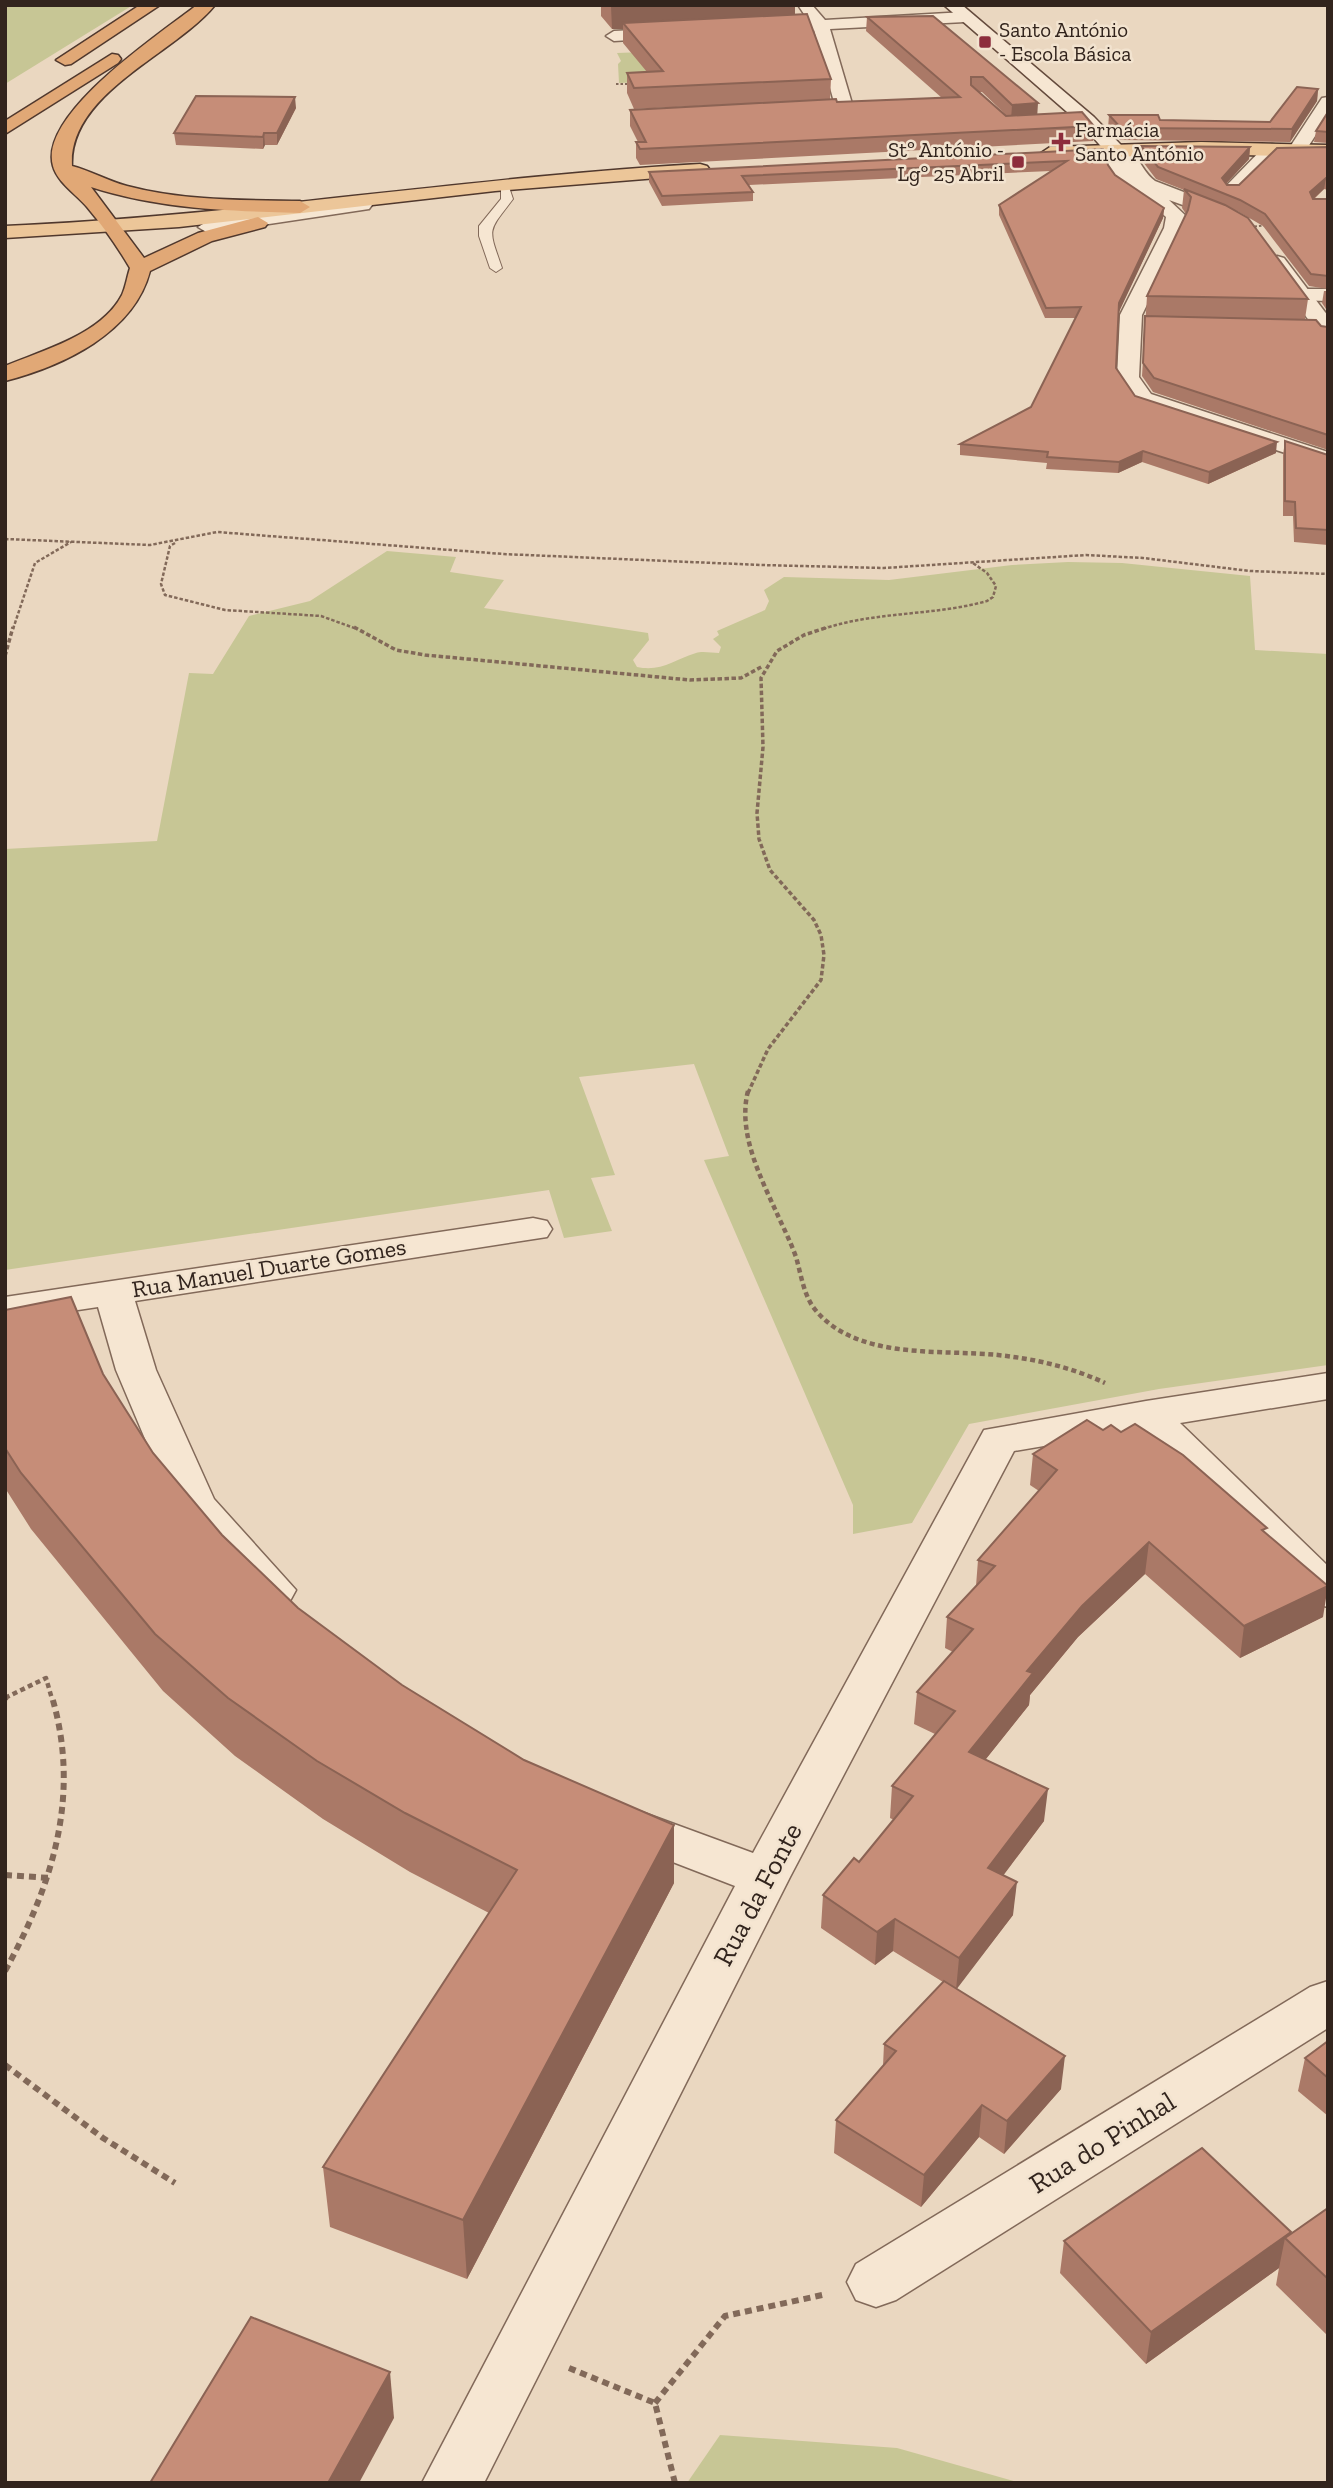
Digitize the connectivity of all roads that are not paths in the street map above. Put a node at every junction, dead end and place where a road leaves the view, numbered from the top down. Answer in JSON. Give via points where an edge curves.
{"nodes":[{"id":1,"x":152,"y":5,"type":"edge"},
{"id":2,"x":200,"y":5,"type":"edge"},
{"id":3,"x":206,"y":5,"type":"edge"},
{"id":4,"x":804,"y":5,"type":"edge"},
{"id":5,"x":845,"y":5,"type":"edge"},
{"id":6,"x":958,"y":11,"type":"edge"},
{"id":7,"x":860,"y":23,"type":"junction"},
{"id":8,"x":821,"y":25,"type":"junction"},
{"id":9,"x":738,"y":29,"type":"edge"},
{"id":10,"x":691,"y":32,"type":"edge"},
{"id":11,"x":614,"y":36,"type":"dead end"},
{"id":12,"x":50,"y":69,"type":"dead end"},
{"id":13,"x":1328,"y":102,"type":"edge"},
{"id":14,"x":775,"y":110,"type":"edge"},
{"id":15,"x":5,"y":129,"type":"edge"},
{"id":16,"x":1114,"y":149,"type":"junction"},
{"id":17,"x":1272,"y":149,"type":"junction"},
{"id":18,"x":1297,"y":150,"type":"junction"},
{"id":19,"x":1328,"y":151,"type":"edge"},
{"id":20,"x":1028,"y":154,"type":"edge"},
{"id":21,"x":63,"y":168,"type":"junction"},
{"id":22,"x":715,"y":170,"type":"edge"},
{"id":23,"x":593,"y":176,"type":"junction"},
{"id":24,"x":505,"y":189,"type":"junction"},
{"id":25,"x":1232,"y":190,"type":"edge"},
{"id":26,"x":387,"y":197,"type":"junction"},
{"id":27,"x":300,"y":207,"type":"junction"},
{"id":28,"x":1175,"y":222,"type":"junction"},
{"id":29,"x":258,"y":223,"type":"junction"},
{"id":30,"x":208,"y":227,"type":"junction"},
{"id":31,"x":116,"y":231,"type":"junction"},
{"id":32,"x":5,"y":232,"type":"edge"},
{"id":33,"x":5,"y":240,"type":"edge"},
{"id":34,"x":1266,"y":246,"type":"edge"},
{"id":35,"x":140,"y":268,"type":"junction"},
{"id":36,"x":496,"y":268,"type":"dead end"},
{"id":37,"x":1301,"y":295,"type":"junction"},
{"id":38,"x":1328,"y":295,"type":"edge"},
{"id":39,"x":1321,"y":328,"type":"edge"},
{"id":40,"x":5,"y":374,"type":"edge"},
{"id":41,"x":1328,"y":460,"type":"edge"},
{"id":42,"x":533,"y":1229,"type":"dead end"},
{"id":43,"x":113,"y":1292,"type":"junction"},
{"id":44,"x":5,"y":1309,"type":"edge"},
{"id":45,"x":1328,"y":1385,"type":"edge"},
{"id":46,"x":1146,"y":1414,"type":"junction"},
{"id":47,"x":1328,"y":1592,"type":"edge"},
{"id":48,"x":298,"y":1616,"type":"edge"},
{"id":49,"x":585,"y":1809,"type":"edge"},
{"id":50,"x":765,"y":1877,"type":"junction"},
{"id":51,"x":1328,"y":2002,"type":"edge"},
{"id":52,"x":876,"y":2282,"type":"road end"},
{"id":53,"x":452,"y":2483,"type":"edge"}],
"edges":[{"from":1,"to":12,"type":"highway"},
{"from":2,"to":15,"type":"highway"},
{"from":3,"to":21,"type":"highway","via":[[97,95],[64,134],[58,148]]},
{"from":4,"to":8,"type":"street"},
{"from":5,"to":7,"type":"street"},
{"from":6,"to":7,"type":"street"},
{"from":6,"to":16,"type":"street"},
{"from":7,"to":8,"type":"street"},
{"from":8,"to":9,"type":"street"},
{"from":8,"to":14,"type":"street","via":[[844,107]]},
{"from":10,"to":11,"type":"street"},
{"from":13,"to":18,"type":"street"},
{"from":16,"to":17,"type":"main road"},
{"from":16,"to":20,"type":"main road"},
{"from":16,"to":28,"type":"street","via":[[1111,160],[1121,179],[1162,202]]},
{"from":16,"to":28,"type":"street","via":[[1131,160],[1148,185],[1227,216],[1192,212]]},
{"from":17,"to":18,"type":"main road"},
{"from":17,"to":25,"type":"street"},
{"from":18,"to":19,"type":"main road"},
{"from":21,"to":27,"type":"highway","via":[[115,189],[181,202]]},
{"from":21,"to":31,"type":"highway"},
{"from":22,"to":23,"type":"main road"},
{"from":23,"to":24,"type":"main road"},
{"from":23,"to":26,"type":"main road"},
{"from":24,"to":29,"type":"main road"},
{"from":24,"to":36,"type":"lane","via":[[507,199],[485,226]]},
{"from":26,"to":27,"type":"main road"},
{"from":26,"to":30,"type":"street","via":[[373,203]]},
{"from":27,"to":31,"type":"main road"},
{"from":28,"to":41,"type":"street","via":[[1136,302],[1128,377],[1143,399]]},
{"from":29,"to":30,"type":"main road"},
{"from":29,"to":35,"type":"highway","via":[[205,237]]},
{"from":30,"to":31,"type":"main road"},
{"from":31,"to":32,"type":"main road"},
{"from":31,"to":33,"type":"main road"},
{"from":31,"to":35,"type":"highway"},
{"from":34,"to":37,"type":"street"},
{"from":35,"to":40,"type":"highway","via":[[131,298],[110,323],[81,342]]},
{"from":37,"to":38,"type":"street"},
{"from":37,"to":39,"type":"street"},
{"from":42,"to":43,"type":"street","name":"Rua Manuel Duarte Gomes"},
{"from":43,"to":44,"type":"street","name":"Rua Manuel Duarte Gomes"},
{"from":43,"to":48,"type":"street","via":[[136,1370],[195,1505]]},
{"from":45,"to":46,"type":"street"},
{"from":46,"to":47,"type":"street"},
{"from":46,"to":50,"type":"street","name":"Rua da Fonte","via":[[999,1440]]},
{"from":49,"to":50,"type":"street"},
{"from":50,"to":53,"type":"street","name":"Rua da Fonte"},
{"from":51,"to":52,"type":"street","name":"Rua do Pinhal"}]}
